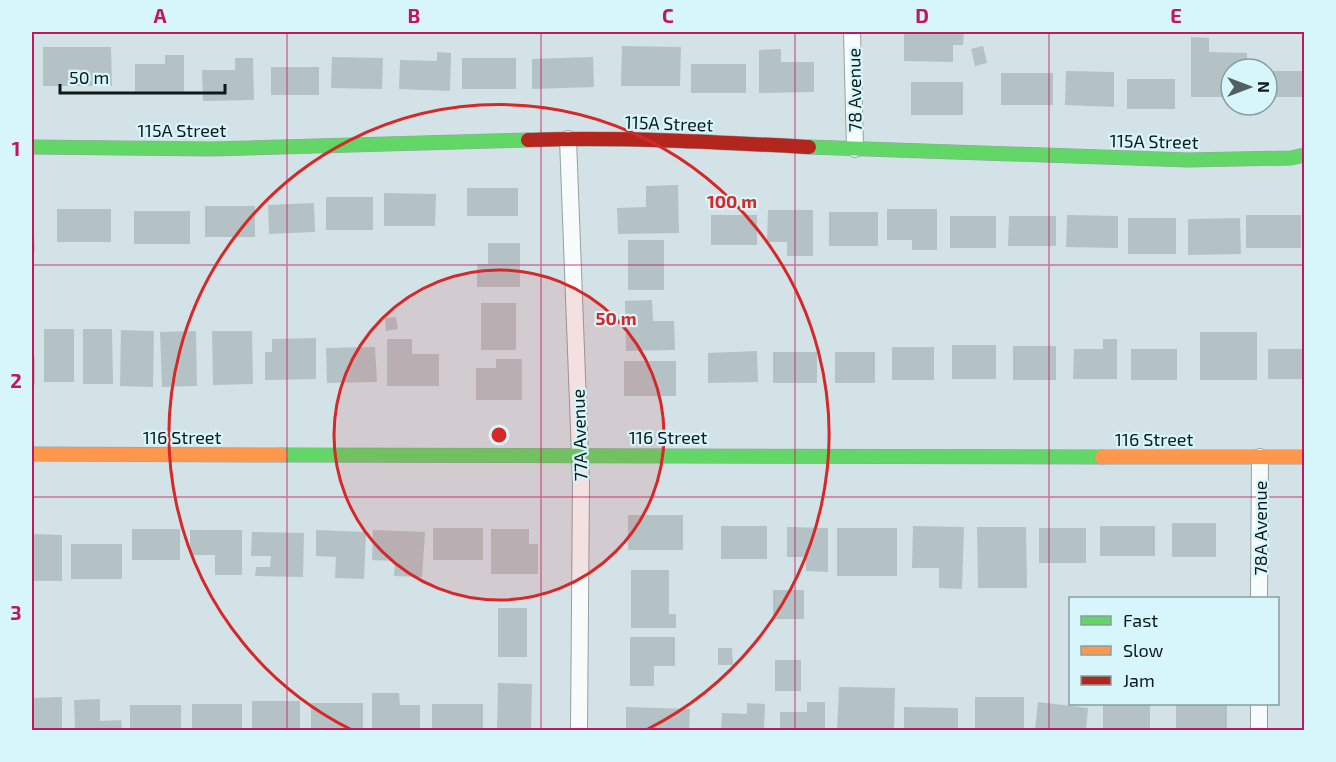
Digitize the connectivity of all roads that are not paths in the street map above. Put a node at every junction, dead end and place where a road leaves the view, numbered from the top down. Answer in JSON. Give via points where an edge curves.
{"nodes":[{"id":1,"x":852,"y":32,"type":"edge"},
{"id":2,"x":568,"y":139,"type":"junction"},
{"id":3,"x":32,"y":147,"type":"edge"},
{"id":4,"x":855,"y":149,"type":"junction"},
{"id":5,"x":1305,"y":155,"type":"edge"},
{"id":6,"x":32,"y":454,"type":"edge"},
{"id":7,"x":579,"y":455,"type":"junction"},
{"id":8,"x":1260,"y":457,"type":"junction"},
{"id":9,"x":1305,"y":457,"type":"edge"},
{"id":10,"x":1260,"y":597,"type":"edge"},
{"id":11,"x":1259,"y":705,"type":"edge"},
{"id":12,"x":579,"y":730,"type":"edge"},
{"id":13,"x":1259,"y":730,"type":"edge"}],
"edges":[{"from":1,"to":4,"type":"street","name":"78 Avenue"},
{"from":2,"to":3,"type":"street","name":"115A Street","via":[[212,148]]},
{"from":2,"to":4,"type":"street","name":"115A Street"},
{"from":2,"to":7,"type":"street","name":"77A Avenue"},
{"from":4,"to":5,"type":"street","name":"115A Street","via":[[1188,160]]},
{"from":6,"to":7,"type":"street","name":"116 Street"},
{"from":7,"to":8,"type":"street","name":"116 Street"},
{"from":7,"to":12,"type":"street","name":"77A Avenue"},
{"from":8,"to":9,"type":"street","name":"116 Street"},
{"from":8,"to":10,"type":"street","name":"78A Avenue"},
{"from":11,"to":13,"type":"street"}]}
